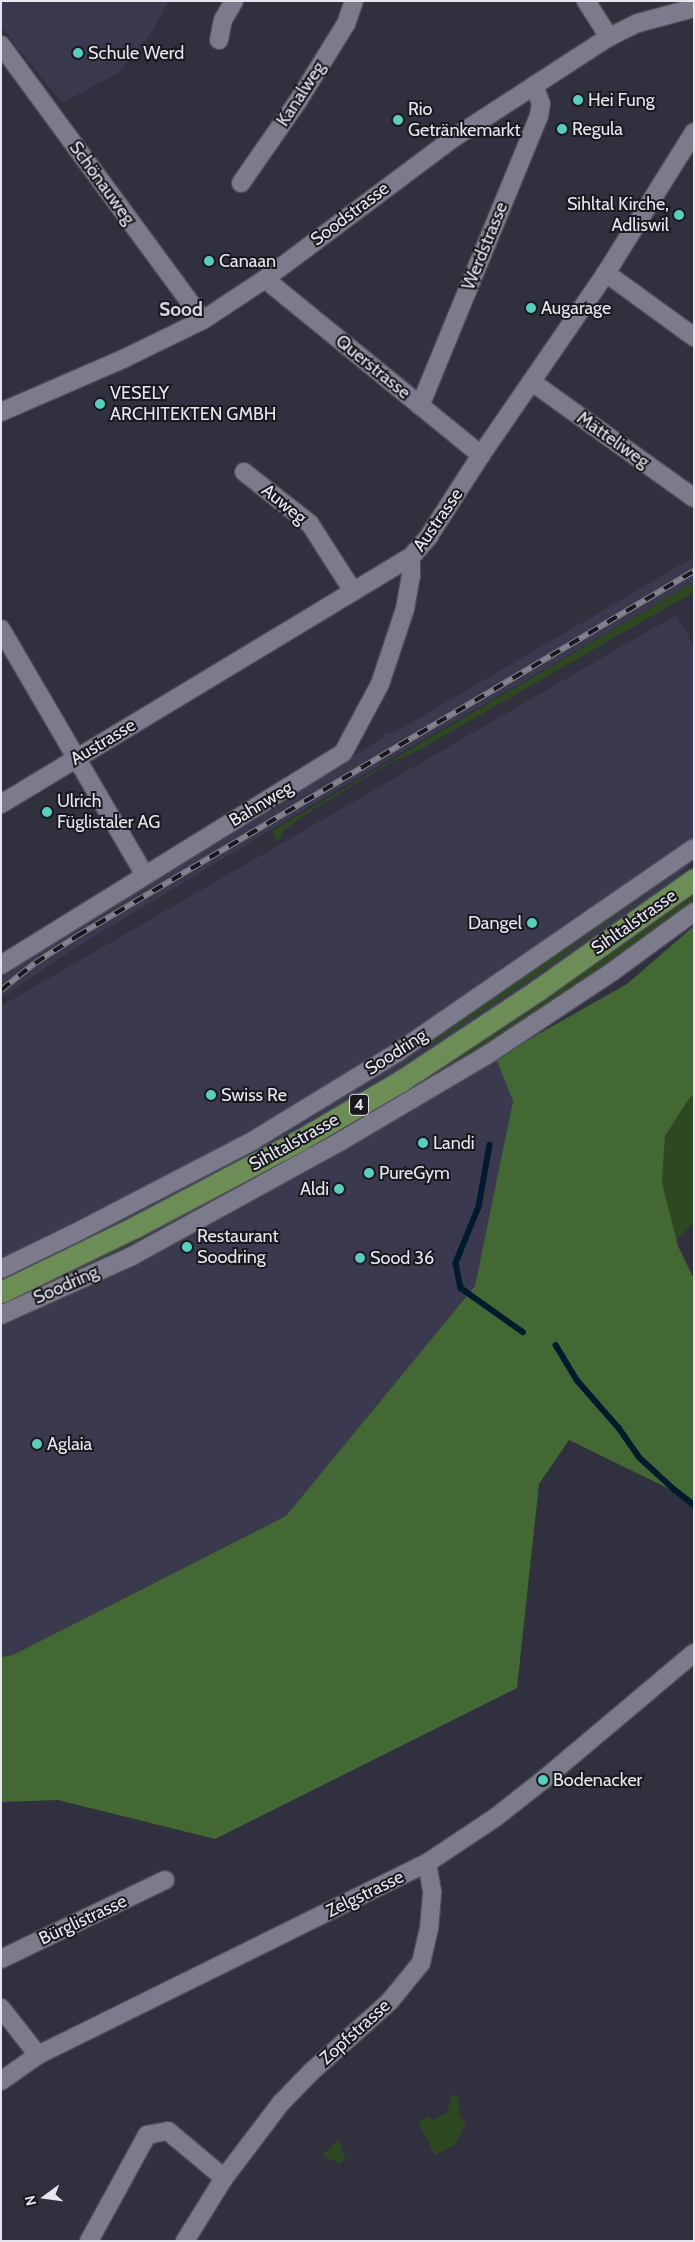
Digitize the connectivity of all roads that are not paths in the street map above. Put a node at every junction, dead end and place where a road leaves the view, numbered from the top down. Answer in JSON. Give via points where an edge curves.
{"nodes":[{"id":1,"x":234,"y":1,"type":"edge"},
{"id":2,"x":354,"y":1,"type":"edge"},
{"id":3,"x":586,"y":1,"type":"edge"},
{"id":4,"x":694,"y":8,"type":"edge"},
{"id":5,"x":609,"y":37,"type":"junction"},
{"id":6,"x":219,"y":40,"type":"dead end"},
{"id":7,"x":1,"y":44,"type":"edge"},
{"id":8,"x":534,"y":85,"type":"junction"},
{"id":9,"x":694,"y":132,"type":"edge"},
{"id":10,"x":241,"y":183,"type":"dead end"},
{"id":11,"x":606,"y":273,"type":"junction"},
{"id":12,"x":265,"y":279,"type":"junction"},
{"id":13,"x":203,"y":320,"type":"junction"},
{"id":14,"x":694,"y":337,"type":"edge"},
{"id":15,"x":532,"y":382,"type":"junction"},
{"id":16,"x":420,"y":406,"type":"junction"},
{"id":17,"x":1,"y":412,"type":"edge"},
{"id":18,"x":482,"y":455,"type":"junction"},
{"id":19,"x":244,"y":472,"type":"dead end"},
{"id":20,"x":694,"y":498,"type":"edge"},
{"id":21,"x":411,"y":558,"type":"junction"},
{"id":22,"x":353,"y":591,"type":"junction"},
{"id":23,"x":1,"y":629,"type":"edge"},
{"id":24,"x":77,"y":757,"type":"junction"},
{"id":25,"x":1,"y":804,"type":"edge"},
{"id":26,"x":694,"y":848,"type":"edge"},
{"id":27,"x":145,"y":875,"type":"junction"},
{"id":28,"x":694,"y":879,"type":"edge"},
{"id":29,"x":694,"y":912,"type":"edge"},
{"id":30,"x":1,"y":965,"type":"edge"},
{"id":31,"x":1,"y":1269,"type":"edge"},
{"id":32,"x":1,"y":1292,"type":"edge"},
{"id":33,"x":1,"y":1314,"type":"edge"},
{"id":34,"x":694,"y":1653,"type":"edge"},
{"id":35,"x":427,"y":1863,"type":"junction"},
{"id":36,"x":165,"y":1880,"type":"dead end"},
{"id":37,"x":1,"y":1958,"type":"edge"},
{"id":38,"x":1,"y":2008,"type":"edge"},
{"id":39,"x":38,"y":2055,"type":"junction"},
{"id":40,"x":1,"y":2081,"type":"edge"},
{"id":41,"x":224,"y":2178,"type":"junction"},
{"id":42,"x":89,"y":2241,"type":"edge"},
{"id":43,"x":184,"y":2241,"type":"edge"}],
"edges":[{"from":1,"to":6,"type":"street","via":[[223,20]]},
{"from":2,"to":10,"type":"street","name":"Kanalweg","via":[[346,24]]},
{"from":3,"to":5,"type":"street"},
{"from":4,"to":5,"type":"street","name":"Soodstrasse","via":[[638,24]]},
{"from":5,"to":8,"type":"street","name":"Soodstrasse"},
{"from":7,"to":13,"type":"street","name":"Schönauweg"},
{"from":8,"to":12,"type":"street","name":"Soodstrasse","via":[[422,160]]},
{"from":8,"to":16,"type":"street","name":"Werdstrasse","via":[[540,104],[539,116]]},
{"from":9,"to":11,"type":"street","name":"Austrasse"},
{"from":11,"to":14,"type":"street"},
{"from":11,"to":15,"type":"street","name":"Austrasse"},
{"from":12,"to":13,"type":"street","name":"Soodstrasse"},
{"from":12,"to":16,"type":"street","name":"Querstrasse"},
{"from":13,"to":17,"type":"street","name":"Soodstrasse"},
{"from":15,"to":18,"type":"street","name":"Austrasse"},
{"from":15,"to":20,"type":"street","name":"Mätteliweg"},
{"from":16,"to":18,"type":"street","name":"Querstrasse"},
{"from":18,"to":21,"type":"street","name":"Austrasse"},
{"from":19,"to":22,"type":"street","name":"Auweg","via":[[310,524]]},
{"from":21,"to":22,"type":"street","name":"Austrasse"},
{"from":21,"to":27,"type":"street","name":"Bahnweg","via":[[405,609],[380,684],[343,753]]},
{"from":22,"to":24,"type":"street","name":"Austrasse"},
{"from":23,"to":24,"type":"street"},
{"from":24,"to":25,"type":"street","name":"Austrasse"},
{"from":24,"to":27,"type":"street"},
{"from":26,"to":31,"type":"street","name":"Soodring","via":[[398,1052],[254,1140]]},
{"from":27,"to":30,"type":"street","name":"Bahnweg"},
{"from":28,"to":32,"type":"main road","name":"Sihltalstrasse","number":"4","via":[[401,1081],[300,1140],[135,1227]]},
{"from":29,"to":33,"type":"street","name":"Soodring","via":[[612,972],[487,1054],[343,1140],[132,1256]]},
{"from":34,"to":35,"type":"street","name":"Zelgstrasse","via":[[496,1817]]},
{"from":35,"to":39,"type":"street","name":"Zelgstrasse"},
{"from":35,"to":41,"type":"street","name":"Zopfstrasse","via":[[432,1891],[429,1929],[420,1963],[390,2001],[290,2093]]},
{"from":36,"to":37,"type":"street","name":"Bürglistrasse"},
{"from":38,"to":39,"type":"street"},
{"from":39,"to":40,"type":"street","name":"Zelgstrasse"},
{"from":41,"to":42,"type":"street","via":[[168,2130],[147,2135]]},
{"from":41,"to":43,"type":"street","name":"Zopfstrasse"}]}
